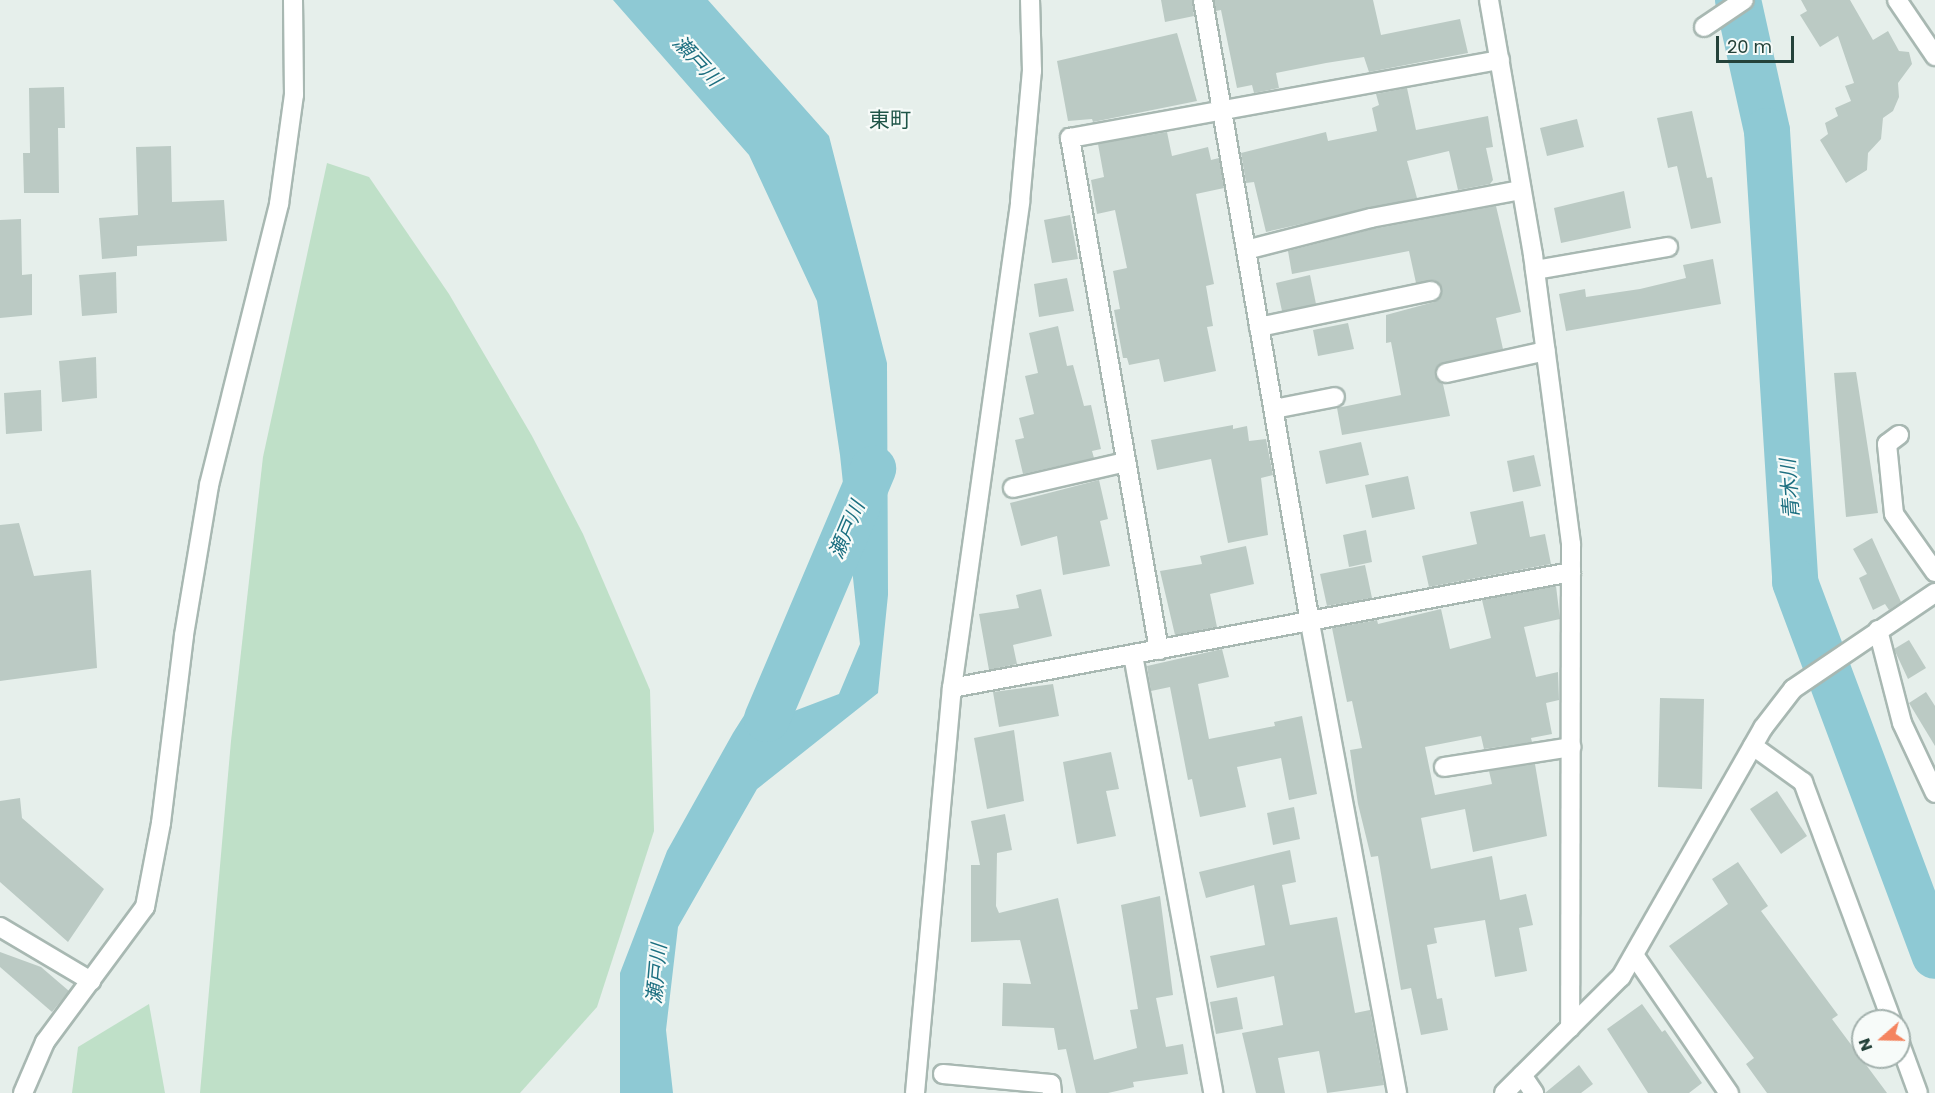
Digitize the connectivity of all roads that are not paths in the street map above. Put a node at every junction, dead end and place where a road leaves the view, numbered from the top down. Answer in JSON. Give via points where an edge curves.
{"nodes":[{"id":1,"x":293,"y":0,"type":"edge"},
{"id":2,"x":1030,"y":0,"type":"edge"},
{"id":3,"x":1203,"y":0,"type":"edge"},
{"id":4,"x":1489,"y":0,"type":"edge"},
{"id":5,"x":1744,"y":0,"type":"edge"},
{"id":6,"x":1897,"y":0,"type":"edge"},
{"id":7,"x":1704,"y":27,"type":"dead end"},
{"id":8,"x":1935,"y":56,"type":"edge"},
{"id":9,"x":1500,"y":60,"type":"junction"},
{"id":10,"x":1222,"y":112,"type":"junction"},
{"id":11,"x":1521,"y":190,"type":"junction"},
{"id":12,"x":1668,"y":247,"type":"dead end"},
{"id":13,"x":1246,"y":250,"type":"junction"},
{"id":14,"x":1535,"y":270,"type":"junction"},
{"id":15,"x":1431,"y":291,"type":"dead end"},
{"id":16,"x":1260,"y":327,"type":"junction"},
{"id":17,"x":1546,"y":351,"type":"junction"},
{"id":18,"x":1446,"y":373,"type":"dead end"},
{"id":19,"x":1335,"y":397,"type":"dead end"},
{"id":20,"x":1274,"y":410,"type":"junction"},
{"id":21,"x":1899,"y":435,"type":"dead end"},
{"id":22,"x":1126,"y":462,"type":"junction"},
{"id":23,"x":1013,"y":488,"type":"dead end"},
{"id":24,"x":1571,"y":572,"type":"junction"},
{"id":25,"x":1935,"y":572,"type":"edge"},
{"id":26,"x":1935,"y":593,"type":"edge"},
{"id":27,"x":1310,"y":623,"type":"junction"},
{"id":28,"x":1878,"y":630,"type":"junction"},
{"id":29,"x":1159,"y":650,"type":"junction"},
{"id":30,"x":1133,"y":655,"type":"junction"},
{"id":31,"x":952,"y":688,"type":"junction"},
{"id":32,"x":1753,"y":746,"type":"junction"},
{"id":33,"x":1571,"y":747,"type":"junction"},
{"id":34,"x":1444,"y":767,"type":"dead end"},
{"id":35,"x":1935,"y":793,"type":"edge"},
{"id":36,"x":0,"y":927,"type":"edge"},
{"id":37,"x":1634,"y":955,"type":"junction"},
{"id":38,"x":91,"y":981,"type":"junction"},
{"id":39,"x":1888,"y":1009,"type":"edge"},
{"id":40,"x":1570,"y":1028,"type":"junction"},
{"id":41,"x":1909,"y":1069,"type":"edge"},
{"id":42,"x":943,"y":1074,"type":"dead end"},
{"id":43,"x":1522,"y":1076,"type":"junction"},
{"id":44,"x":23,"y":1093,"type":"edge"},
{"id":45,"x":915,"y":1093,"type":"edge"},
{"id":46,"x":1052,"y":1093,"type":"edge"},
{"id":47,"x":1213,"y":1093,"type":"edge"},
{"id":48,"x":1397,"y":1093,"type":"edge"},
{"id":49,"x":1504,"y":1093,"type":"edge"},
{"id":50,"x":1534,"y":1093,"type":"edge"},
{"id":51,"x":1729,"y":1093,"type":"edge"},
{"id":52,"x":1918,"y":1093,"type":"edge"}],
"edges":[{"from":1,"to":38,"type":"street","via":[[294,95],[279,204],[209,485],[184,635],[161,824],[145,907]]},
{"from":2,"to":31,"type":"street","via":[[1032,71],[1020,202]]},
{"from":3,"to":10,"type":"street"},
{"from":4,"to":9,"type":"street"},
{"from":5,"to":7,"type":"street"},
{"from":6,"to":8,"type":"street"},
{"from":9,"to":10,"type":"street"},
{"from":9,"to":11,"type":"street"},
{"from":10,"to":13,"type":"street"},
{"from":10,"to":22,"type":"street","via":[[1070,138]]},
{"from":11,"to":13,"type":"street","via":[[1371,218]]},
{"from":11,"to":14,"type":"street"},
{"from":12,"to":14,"type":"street"},
{"from":13,"to":16,"type":"street"},
{"from":14,"to":17,"type":"street"},
{"from":15,"to":16,"type":"street"},
{"from":16,"to":20,"type":"street"},
{"from":17,"to":18,"type":"street"},
{"from":17,"to":24,"type":"street","via":[[1571,544]]},
{"from":19,"to":20,"type":"street"},
{"from":20,"to":27,"type":"street"},
{"from":21,"to":25,"type":"street","via":[[1887,444],[1894,514]]},
{"from":22,"to":23,"type":"street"},
{"from":22,"to":29,"type":"street"},
{"from":24,"to":27,"type":"street"},
{"from":24,"to":33,"type":"street"},
{"from":26,"to":28,"type":"street"},
{"from":27,"to":29,"type":"street"},
{"from":27,"to":48,"type":"street"},
{"from":28,"to":32,"type":"street","via":[[1793,689]]},
{"from":28,"to":35,"type":"street","via":[[1902,723]]},
{"from":29,"to":30,"type":"street"},
{"from":30,"to":31,"type":"street"},
{"from":30,"to":47,"type":"street"},
{"from":31,"to":45,"type":"street"},
{"from":32,"to":37,"type":"street"},
{"from":32,"to":39,"type":"street","via":[[1803,782]]},
{"from":33,"to":34,"type":"street"},
{"from":33,"to":40,"type":"street"},
{"from":36,"to":38,"type":"street"},
{"from":37,"to":40,"type":"street","via":[[1621,977]]},
{"from":37,"to":51,"type":"street"},
{"from":38,"to":44,"type":"street","via":[[45,1042]]},
{"from":40,"to":43,"type":"street"},
{"from":41,"to":52,"type":"street"},
{"from":42,"to":46,"type":"street","via":[[1051,1084]]},
{"from":43,"to":49,"type":"street"},
{"from":43,"to":50,"type":"street"}]}
